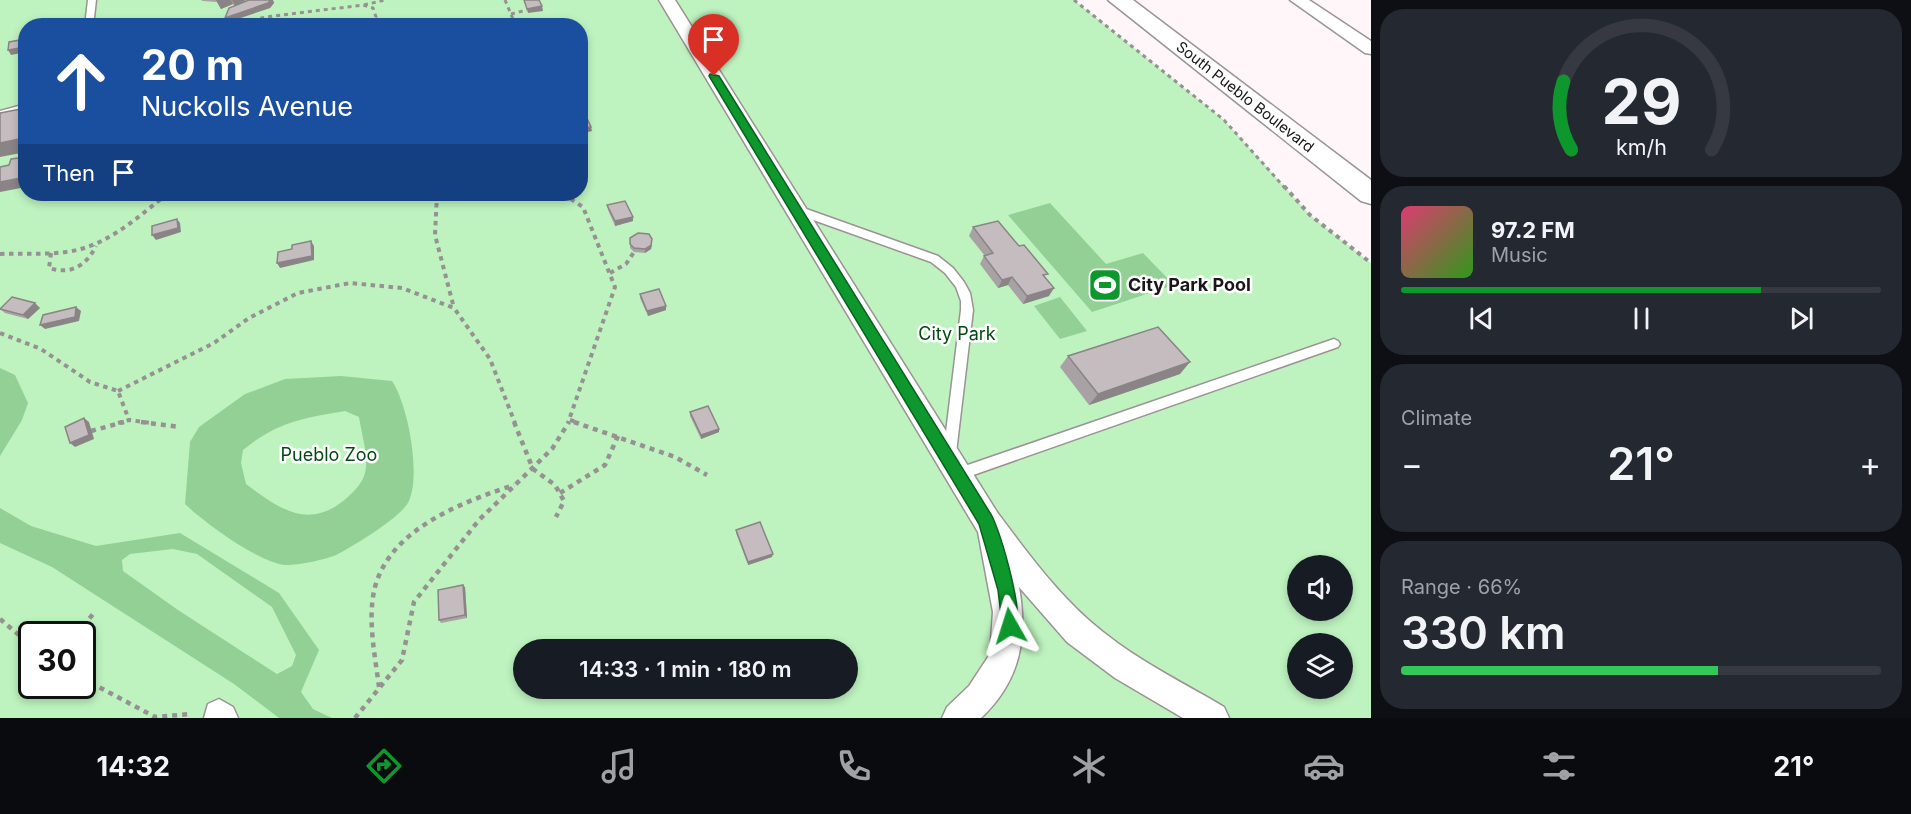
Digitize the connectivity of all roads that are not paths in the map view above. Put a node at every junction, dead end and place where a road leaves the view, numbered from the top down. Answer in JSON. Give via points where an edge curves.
{"nodes":[{"id":1,"x":92,"y":0,"type":"edge"},
{"id":2,"x":667,"y":0,"type":"edge"},
{"id":3,"x":1119,"y":0,"type":"edge"},
{"id":4,"x":1298,"y":0,"type":"edge"},
{"id":5,"x":90,"y":18,"type":"edge"},
{"id":6,"x":1367,"y":43,"type":"edge"},
{"id":7,"x":18,"y":109,"type":"edge"},
{"id":8,"x":0,"y":114,"type":"edge"},
{"id":9,"x":1371,"y":194,"type":"edge"},
{"id":10,"x":795,"y":208,"type":"junction"},
{"id":11,"x":1334,"y":344,"type":"dead end"},
{"id":12,"x":954,"y":466,"type":"junction"},
{"id":13,"x":987,"y":521,"type":"junction"},
{"id":14,"x":958,"y":718,"type":"edge"},
{"id":15,"x":1213,"y":718,"type":"edge"}],
"edges":[{"from":1,"to":5,"type":"lane"},
{"from":2,"to":10,"type":"street"},
{"from":3,"to":9,"type":"main road","name":"South Pueblo Boulevard"},
{"from":4,"to":6,"type":"street"},
{"from":7,"to":8,"type":"lane"},
{"from":10,"to":12,"type":"street"},
{"from":10,"to":12,"type":"lane","via":[[927,255],[945,265],[965,292],[967,310]]},
{"from":11,"to":12,"type":"lane"},
{"from":12,"to":13,"type":"street"},
{"from":13,"to":14,"type":"street","via":[[1006,590],[1010,626],[1007,654],[991,686]]},
{"from":13,"to":15,"type":"street","via":[[1047,600],[1078,632],[1140,677]]}]}
